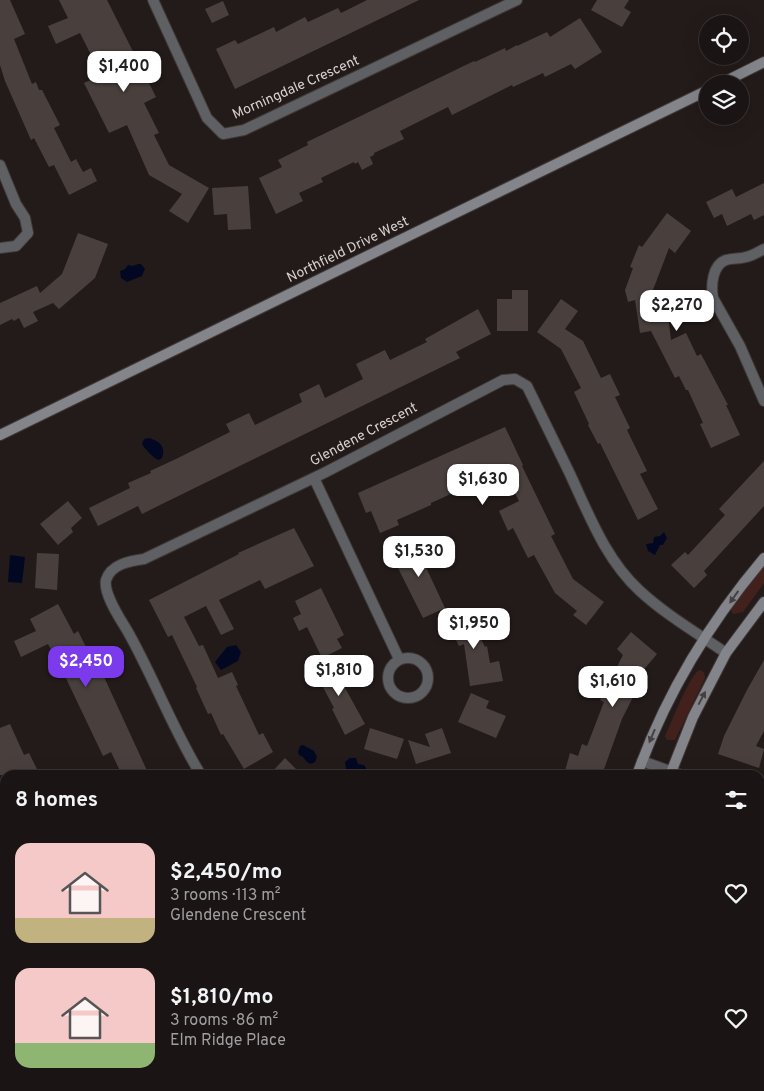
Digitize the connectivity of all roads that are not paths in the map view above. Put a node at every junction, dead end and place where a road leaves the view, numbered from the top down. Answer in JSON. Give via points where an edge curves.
{"nodes":[{"id":1,"x":153,"y":0,"type":"edge"},
{"id":2,"x":518,"y":0,"type":"edge"},
{"id":3,"x":764,"y":62,"type":"edge"},
{"id":4,"x":738,"y":75,"type":"edge"},
{"id":5,"x":699,"y":94,"type":"edge"},
{"id":6,"x":0,"y":165,"type":"edge"},
{"id":7,"x":0,"y":248,"type":"edge"},
{"id":8,"x":764,"y":249,"type":"edge"},
{"id":9,"x":764,"y":401,"type":"edge"},
{"id":10,"x":0,"y":435,"type":"edge"},
{"id":11,"x":314,"y":478,"type":"junction"},
{"id":12,"x":764,"y":558,"type":"edge"},
{"id":13,"x":764,"y":602,"type":"edge"},
{"id":14,"x":705,"y":638,"type":"junction"},
{"id":15,"x":726,"y":653,"type":"junction"},
{"id":16,"x":399,"y":659,"type":"junction"},
{"id":17,"x":642,"y":761,"type":"junction"},
{"id":18,"x":198,"y":770,"type":"edge"},
{"id":19,"x":639,"y":770,"type":"edge"},
{"id":20,"x":664,"y":770,"type":"edge"},
{"id":21,"x":675,"y":770,"type":"edge"}],
"edges":[{"from":1,"to":2,"type":"street","name":"Morningdale Crescent","via":[[207,118],[223,134],[244,130]]},
{"from":3,"to":4,"type":"main road"},
{"from":5,"to":10,"type":"main road","name":"Northfield Drive West"},
{"from":6,"to":7,"type":"street","via":[[25,218],[28,233],[16,246]]},
{"from":8,"to":9,"type":"street","via":[[746,258],[725,260],[713,276],[712,292]]},
{"from":11,"to":14,"type":"street","name":"Glendene Crescent","via":[[503,380],[515,379],[527,386],[610,555],[640,591]]},
{"from":11,"to":16,"type":"street"},
{"from":11,"to":18,"type":"street","name":"Glendene Crescent","via":[[144,559],[119,565],[106,581],[113,605]]},
{"from":12,"to":14,"type":"main road","one_way":true},
{"from":13,"to":15,"type":"main road"},
{"from":14,"to":15,"type":"street","name":"Glendene Crescent"},
{"from":14,"to":17,"type":"main road","one_way":true,"via":[[677,683]]},
{"from":21,"to":15,"type":"main road","one_way":true,"via":[[693,717]]},
{"from":16,"to":16,"type":"street","via":[[389,669],[391,688],[401,697],[416,696],[429,680],[426,667],[414,658]]},
{"from":17,"to":19,"type":"main road"},
{"from":17,"to":20,"type":"street"}]}
